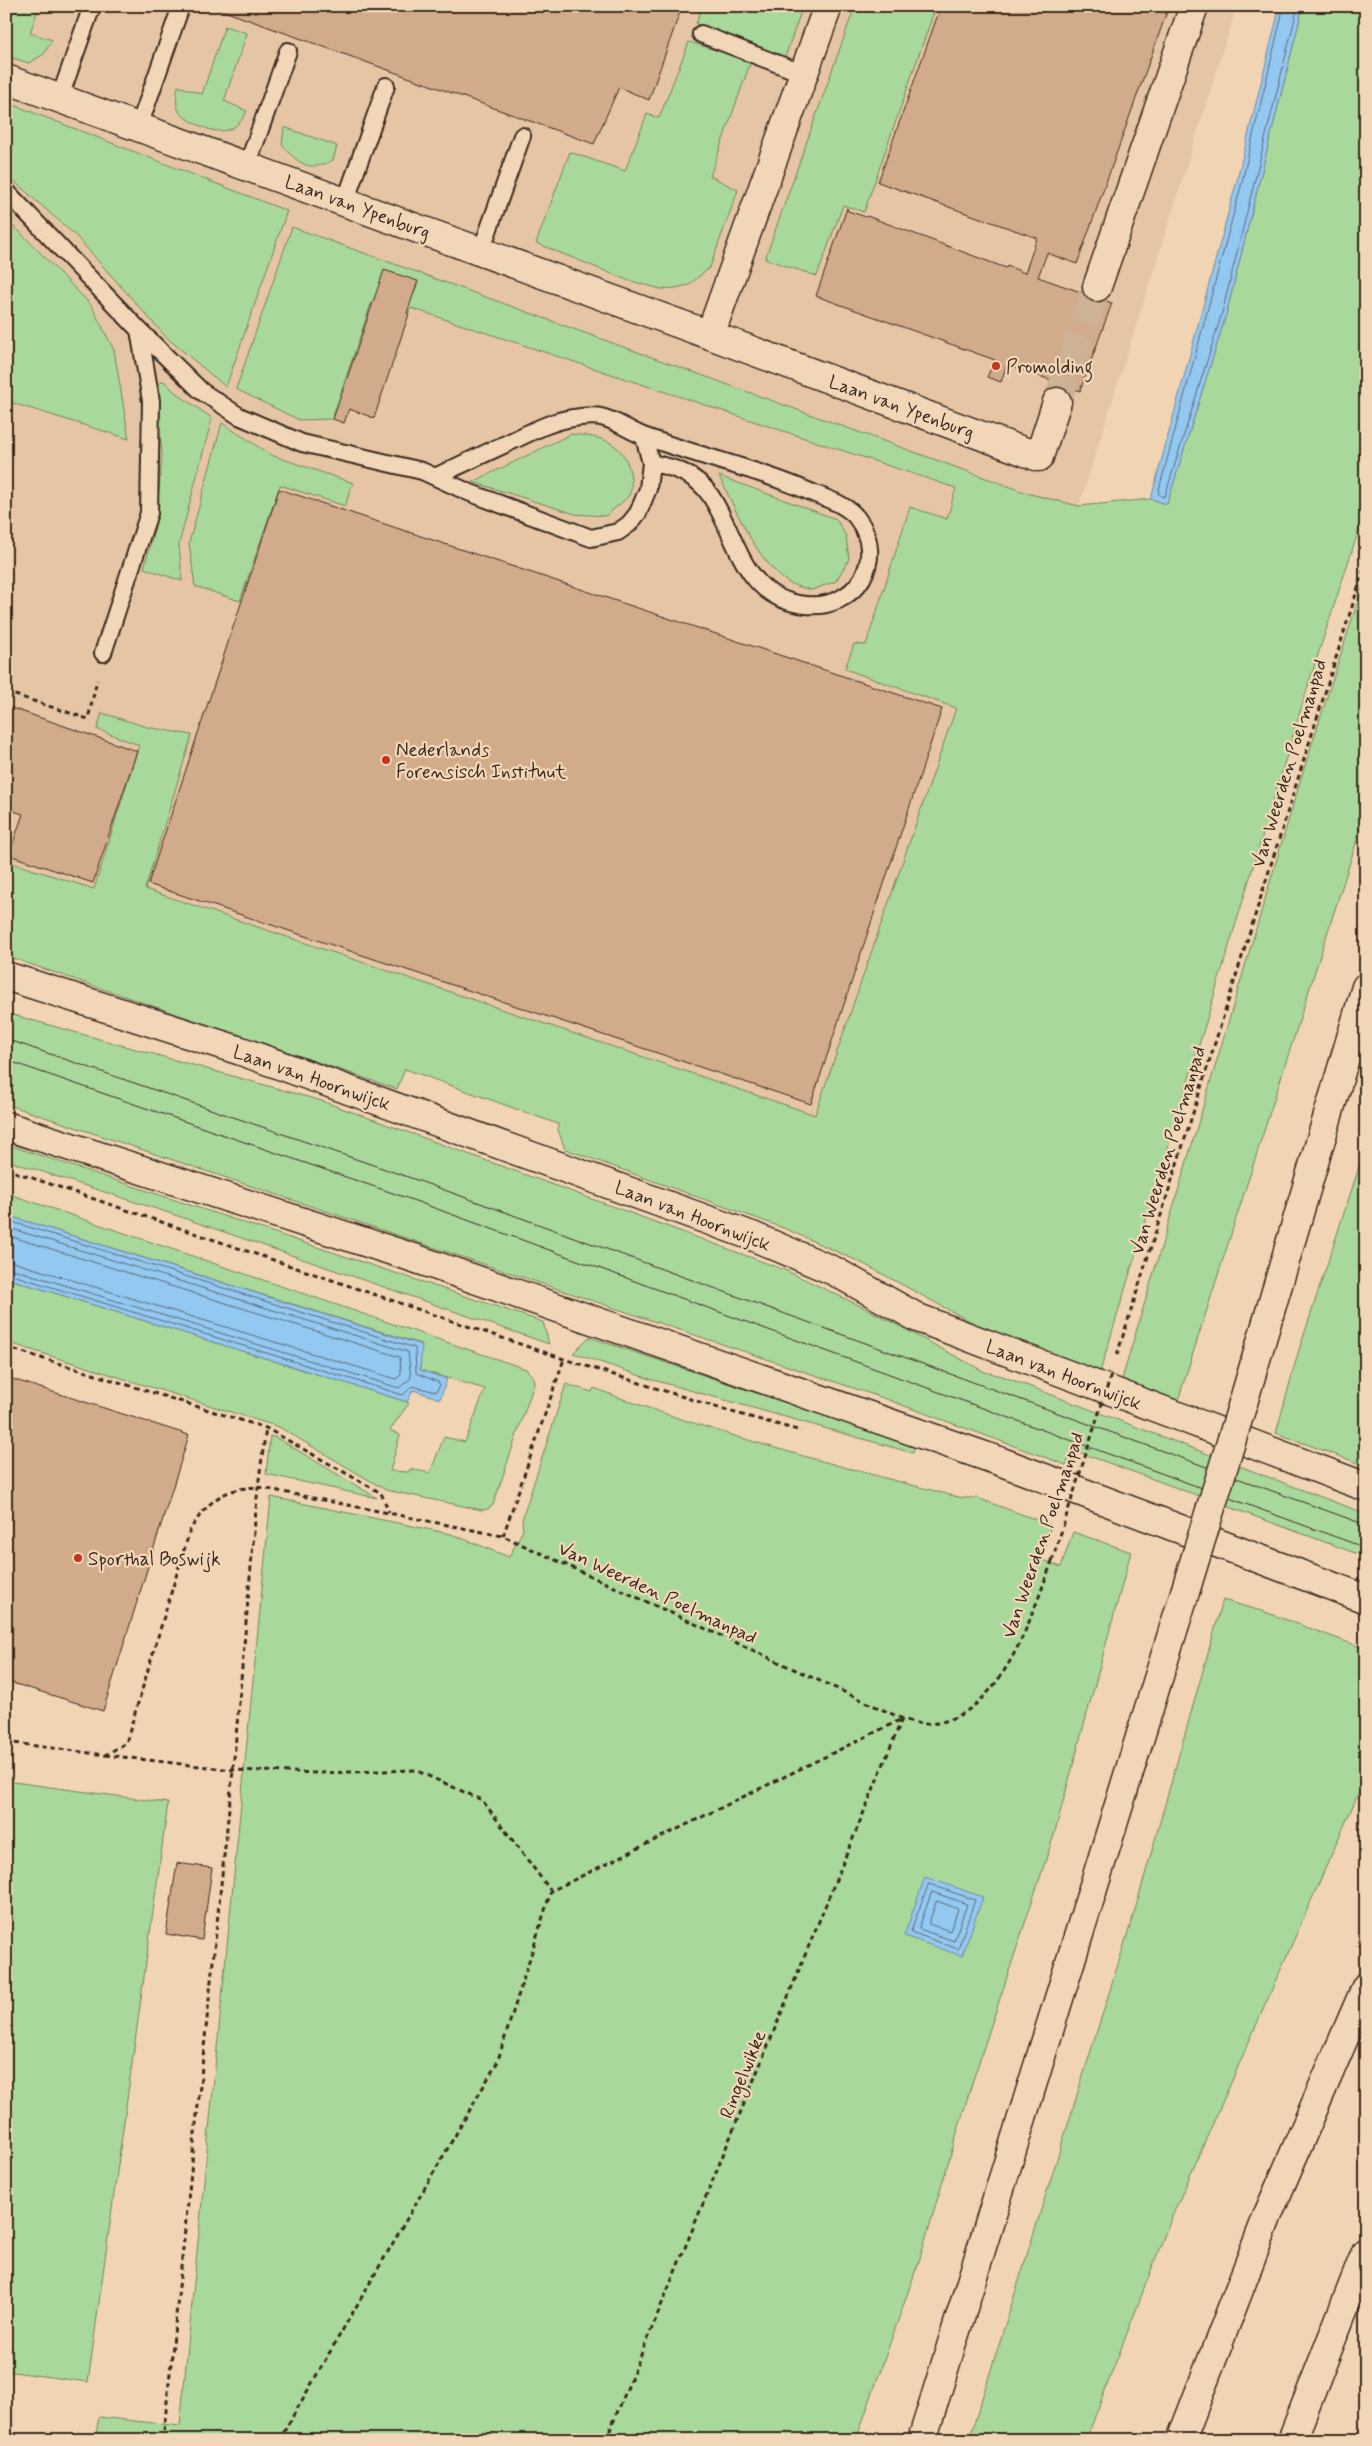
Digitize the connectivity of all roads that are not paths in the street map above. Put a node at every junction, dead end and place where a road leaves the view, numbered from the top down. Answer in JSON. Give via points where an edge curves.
{"nodes":[{"id":1,"x":92,"y":6,"type":"edge"},
{"id":2,"x":828,"y":6,"type":"edge"},
{"id":3,"x":1194,"y":6,"type":"edge"},
{"id":4,"x":179,"y":12,"type":"dead end"},
{"id":5,"x":701,"y":34,"type":"dead end"},
{"id":6,"x":288,"y":52,"type":"dead end"},
{"id":7,"x":804,"y":74,"type":"junction"},
{"id":8,"x":6,"y":78,"type":"edge"},
{"id":9,"x":386,"y":86,"type":"dead end"},
{"id":10,"x":60,"y":97,"type":"junction"},
{"id":11,"x":139,"y":126,"type":"junction"},
{"id":12,"x":522,"y":136,"type":"dead end"},
{"id":13,"x":247,"y":166,"type":"junction"},
{"id":14,"x":6,"y":191,"type":"edge"},
{"id":15,"x":345,"y":202,"type":"junction"},
{"id":16,"x":481,"y":251,"type":"junction"},
{"id":17,"x":1097,"y":287,"type":"tunnel mouth"},
{"id":18,"x":139,"y":330,"type":"junction"},
{"id":19,"x":710,"y":335,"type":"junction"},
{"id":20,"x":1057,"y":402,"type":"tunnel mouth"},
{"id":21,"x":644,"y":437,"type":"junction"},
{"id":22,"x":650,"y":463,"type":"junction"},
{"id":23,"x":435,"y":477,"type":"junction"},
{"id":24,"x":103,"y":653,"type":"road end"},
{"id":25,"x":6,"y":976,"type":"edge"},
{"id":26,"x":1366,"y":987,"type":"edge"},
{"id":27,"x":6,"y":1126,"type":"edge"},
{"id":28,"x":1366,"y":1487,"type":"edge"},
{"id":29,"x":1366,"y":1599,"type":"edge"},
{"id":30,"x":1366,"y":1987,"type":"edge"},
{"id":31,"x":1366,"y":2252,"type":"edge"},
{"id":32,"x":922,"y":2440,"type":"edge"},
{"id":33,"x":1180,"y":2440,"type":"edge"},
{"id":34,"x":1292,"y":2440,"type":"edge"}],
"edges":[{"from":1,"to":10,"type":"lane"},
{"from":2,"to":7,"type":"main road"},
{"from":3,"to":17,"type":"main road"},
{"from":4,"to":11,"type":"lane"},
{"from":5,"to":7,"type":"lane"},
{"from":6,"to":13,"type":"lane"},
{"from":7,"to":19,"type":"main road"},
{"from":8,"to":10,"type":"main road","name":"Laan van Ypenburg"},
{"from":9,"to":15,"type":"lane"},
{"from":10,"to":11,"type":"main road","name":"Laan van Ypenburg"},
{"from":11,"to":13,"type":"main road","name":"Laan van Ypenburg"},
{"from":12,"to":16,"type":"lane"},
{"from":13,"to":15,"type":"main road","name":"Laan van Ypenburg"},
{"from":14,"to":18,"type":"lane"},
{"from":15,"to":16,"type":"main road","name":"Laan van Ypenburg"},
{"from":16,"to":19,"type":"main road","name":"Laan van Ypenburg"},
{"from":18,"to":23,"type":"lane","via":[[201,391],[239,416],[302,443],[422,471]]},
{"from":18,"to":24,"type":"lane","via":[[151,401],[149,513]]},
{"from":19,"to":20,"type":"main road","name":"Laan van Ypenburg","via":[[1039,457]]},
{"from":21,"to":22,"type":"lane"},
{"from":21,"to":22,"type":"lane","via":[[785,480],[844,506],[857,518],[865,532],[869,549],[862,582],[851,594],[830,604],[807,605],[784,600],[759,583],[741,559],[710,494],[694,478],[673,467]]},
{"from":21,"to":23,"type":"lane","via":[[601,417],[572,418],[545,425]]},
{"from":22,"to":23,"type":"lane","via":[[648,489],[634,519],[618,532],[591,538]]},
{"from":25,"to":28,"type":"main road","name":"Laan van Hoornwijck","via":[[241,1051],[752,1236],[834,1271],[918,1318]]},
{"from":26,"to":32,"type":"main road","bridge":true,"via":[[1243,1404]]},
{"from":27,"to":29,"type":"main road","via":[[411,1257],[980,1454]]},
{"from":30,"to":33,"type":"main road","via":[[1269,2212]]},
{"from":31,"to":34,"type":"main road"}]}
